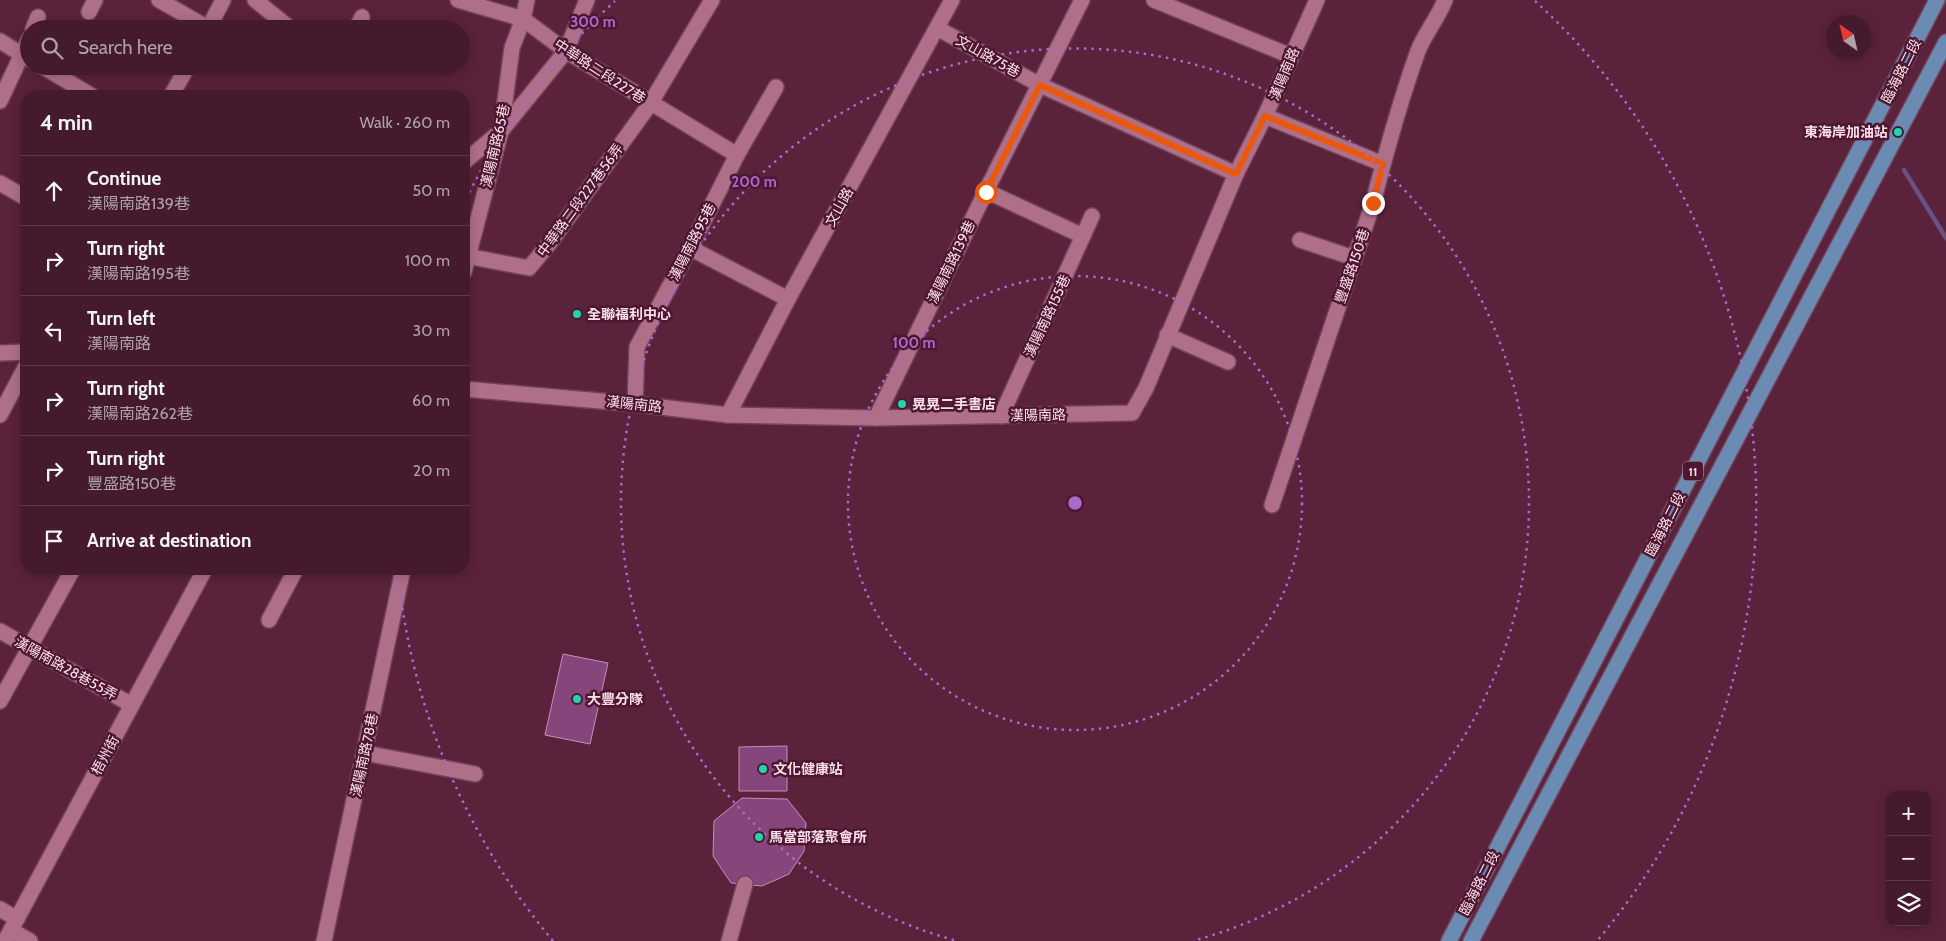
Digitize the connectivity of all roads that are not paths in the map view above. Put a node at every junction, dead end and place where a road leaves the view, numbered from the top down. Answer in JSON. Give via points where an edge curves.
{"nodes":[{"id":1,"x":159,"y":0,"type":"edge"},
{"id":2,"x":223,"y":0,"type":"edge"},
{"id":3,"x":255,"y":0,"type":"edge"},
{"id":4,"x":458,"y":0,"type":"edge"},
{"id":5,"x":527,"y":0,"type":"edge"},
{"id":6,"x":587,"y":0,"type":"edge"},
{"id":7,"x":712,"y":0,"type":"edge"},
{"id":8,"x":952,"y":0,"type":"edge"},
{"id":9,"x":1082,"y":0,"type":"edge"},
{"id":10,"x":1154,"y":0,"type":"edge"},
{"id":11,"x":1317,"y":0,"type":"edge"},
{"id":12,"x":1445,"y":0,"type":"edge"},
{"id":13,"x":1938,"y":0,"type":"edge"},
{"id":14,"x":523,"y":19,"type":"junction"},
{"id":15,"x":194,"y":20,"type":"edge"},
{"id":16,"x":212,"y":20,"type":"edge"},
{"id":17,"x":280,"y":20,"type":"edge"},
{"id":18,"x":937,"y":28,"type":"junction"},
{"id":19,"x":0,"y":41,"type":"edge"},
{"id":20,"x":1946,"y":42,"type":"edge"},
{"id":21,"x":566,"y":51,"type":"junction"},
{"id":22,"x":20,"y":54,"type":"edge"},
{"id":23,"x":1291,"y":56,"type":"junction"},
{"id":24,"x":20,"y":66,"type":"edge"},
{"id":25,"x":57,"y":75,"type":"edge"},
{"id":26,"x":183,"y":75,"type":"edge"},
{"id":27,"x":1040,"y":85,"type":"junction"},
{"id":28,"x":776,"y":87,"type":"dead end"},
{"id":29,"x":82,"y":90,"type":"edge"},
{"id":30,"x":174,"y":90,"type":"edge"},
{"id":31,"x":0,"y":101,"type":"edge"},
{"id":32,"x":650,"y":104,"type":"junction"},
{"id":33,"x":1265,"y":116,"type":"junction"},
{"id":34,"x":501,"y":131,"type":"junction"},
{"id":35,"x":736,"y":156,"type":"junction"},
{"id":36,"x":470,"y":157,"type":"edge"},
{"id":37,"x":1383,"y":164,"type":"junction"},
{"id":38,"x":1236,"y":174,"type":"junction"},
{"id":39,"x":0,"y":183,"type":"edge"},
{"id":40,"x":986,"y":192,"type":"junction"},
{"id":41,"x":20,"y":195,"type":"edge"},
{"id":42,"x":1092,"y":216,"type":"dead end"},
{"id":43,"x":1083,"y":236,"type":"junction"},
{"id":44,"x":1300,"y":240,"type":"dead end"},
{"id":45,"x":470,"y":245,"type":"edge"},
{"id":46,"x":690,"y":248,"type":"junction"},
{"id":47,"x":470,"y":257,"type":"edge"},
{"id":48,"x":1354,"y":258,"type":"junction"},
{"id":49,"x":788,"y":299,"type":"junction"},
{"id":50,"x":1168,"y":335,"type":"junction"},
{"id":51,"x":20,"y":352,"type":"edge"},
{"id":52,"x":0,"y":353,"type":"edge"},
{"id":53,"x":1228,"y":362,"type":"dead end"},
{"id":54,"x":20,"y":377,"type":"edge"},
{"id":55,"x":470,"y":390,"type":"edge"},
{"id":56,"x":635,"y":404,"type":"junction"},
{"id":57,"x":0,"y":415,"type":"edge"},
{"id":58,"x":728,"y":415,"type":"junction"},
{"id":59,"x":1001,"y":416,"type":"junction"},
{"id":60,"x":876,"y":418,"type":"junction"},
{"id":61,"x":1272,"y":505,"type":"dead end"},
{"id":62,"x":70,"y":575,"type":"edge"},
{"id":63,"x":202,"y":575,"type":"edge"},
{"id":64,"x":293,"y":575,"type":"edge"},
{"id":65,"x":402,"y":575,"type":"edge"},
{"id":66,"x":269,"y":620,"type":"dead end"},
{"id":67,"x":0,"y":631,"type":"edge"},
{"id":68,"x":30,"y":648,"type":"junction"},
{"id":69,"x":0,"y":701,"type":"edge"},
{"id":70,"x":132,"y":705,"type":"junction"},
{"id":71,"x":364,"y":753,"type":"junction"},
{"id":72,"x":475,"y":774,"type":"dead end"},
{"id":73,"x":745,"y":884,"type":"dead end"},
{"id":74,"x":0,"y":909,"type":"edge"},
{"id":75,"x":11,"y":930,"type":"edge"},
{"id":76,"x":30,"y":941,"type":"edge"},
{"id":77,"x":324,"y":941,"type":"edge"},
{"id":78,"x":729,"y":941,"type":"edge"},
{"id":79,"x":1449,"y":941,"type":"edge"},
{"id":80,"x":1471,"y":941,"type":"edge"}],
"edges":[{"from":1,"to":15,"type":"street"},
{"from":2,"to":16,"type":"street"},
{"from":3,"to":17,"type":"street"},
{"from":4,"to":14,"type":"street","name":"中華路二段227巷"},
{"from":5,"to":14,"type":"street","name":"漢陽南路65巷"},
{"from":6,"to":21,"type":"street"},
{"from":7,"to":32,"type":"street"},
{"from":8,"to":18,"type":"street","name":"文山路"},
{"from":9,"to":27,"type":"street","name":"漢陽南路139巷"},
{"from":10,"to":23,"type":"street"},
{"from":11,"to":23,"type":"street","name":"漢陽南路"},
{"from":12,"to":37,"type":"street","name":"豐盛路150巷","via":[[1419,50]]},
{"from":13,"to":79,"type":"main road","name":"臨海路二段","number":"11"},
{"from":14,"to":21,"type":"street","name":"中華路二段227巷"},
{"from":14,"to":34,"type":"street","name":"漢陽南路65巷","via":[[512,48]]},
{"from":18,"to":27,"type":"street","name":"文山路75巷"},
{"from":18,"to":49,"type":"street","name":"文山路"},
{"from":19,"to":22,"type":"street"},
{"from":20,"to":80,"type":"main road","name":"臨海路二段","number":"11"},
{"from":21,"to":32,"type":"street","name":"中華路二段227巷"},
{"from":21,"to":34,"type":"street"},
{"from":23,"to":33,"type":"street","name":"漢陽南路"},
{"from":24,"to":31,"type":"street"},
{"from":25,"to":29,"type":"street"},
{"from":26,"to":30,"type":"street"},
{"from":27,"to":38,"type":"street","name":"文山路75巷"},
{"from":27,"to":40,"type":"street","name":"漢陽南路139巷"},
{"from":28,"to":35,"type":"street","name":"漢陽南路95巷"},
{"from":32,"to":35,"type":"street","name":"中華路二段227巷"},
{"from":32,"to":47,"type":"street","name":"中華路二段227巷56弄","via":[[529,268]]},
{"from":33,"to":37,"type":"street"},
{"from":33,"to":38,"type":"street","name":"漢陽南路"},
{"from":34,"to":36,"type":"street"},
{"from":34,"to":45,"type":"street","name":"漢陽南路65巷"},
{"from":35,"to":46,"type":"street","name":"漢陽南路95巷"},
{"from":37,"to":48,"type":"street","name":"豐盛路150巷"},
{"from":38,"to":50,"type":"street","name":"漢陽南路"},
{"from":39,"to":41,"type":"street"},
{"from":40,"to":43,"type":"street"},
{"from":40,"to":60,"type":"street","name":"漢陽南路139巷"},
{"from":42,"to":43,"type":"street","name":"漢陽南路155巷"},
{"from":43,"to":59,"type":"street","name":"漢陽南路155巷"},
{"from":44,"to":48,"type":"street"},
{"from":46,"to":49,"type":"street"},
{"from":46,"to":56,"type":"street","name":"漢陽南路95巷","via":[[637,347]]},
{"from":48,"to":61,"type":"street","name":"豐盛路150巷"},
{"from":49,"to":58,"type":"street","name":"文山路"},
{"from":50,"to":53,"type":"street"},
{"from":50,"to":59,"type":"street","name":"漢陽南路","via":[[1132,413]]},
{"from":51,"to":52,"type":"street"},
{"from":54,"to":57,"type":"street"},
{"from":55,"to":56,"type":"street","name":"漢陽南路"},
{"from":56,"to":58,"type":"street","name":"漢陽南路"},
{"from":58,"to":60,"type":"street","name":"漢陽南路"},
{"from":59,"to":60,"type":"street","name":"漢陽南路"},
{"from":62,"to":68,"type":"street"},
{"from":63,"to":70,"type":"street","name":"梧州街"},
{"from":64,"to":66,"type":"street"},
{"from":65,"to":71,"type":"street","name":"漢陽南路78巷"},
{"from":67,"to":68,"type":"street","name":"漢陽南路28巷55弄"},
{"from":68,"to":69,"type":"street"},
{"from":68,"to":70,"type":"street","name":"漢陽南路28巷55弄"},
{"from":70,"to":75,"type":"street","name":"梧州街"},
{"from":71,"to":72,"type":"street"},
{"from":71,"to":77,"type":"street","name":"漢陽南路78巷"},
{"from":73,"to":78,"type":"street"},
{"from":74,"to":75,"type":"street"},
{"from":75,"to":76,"type":"street"}]}
